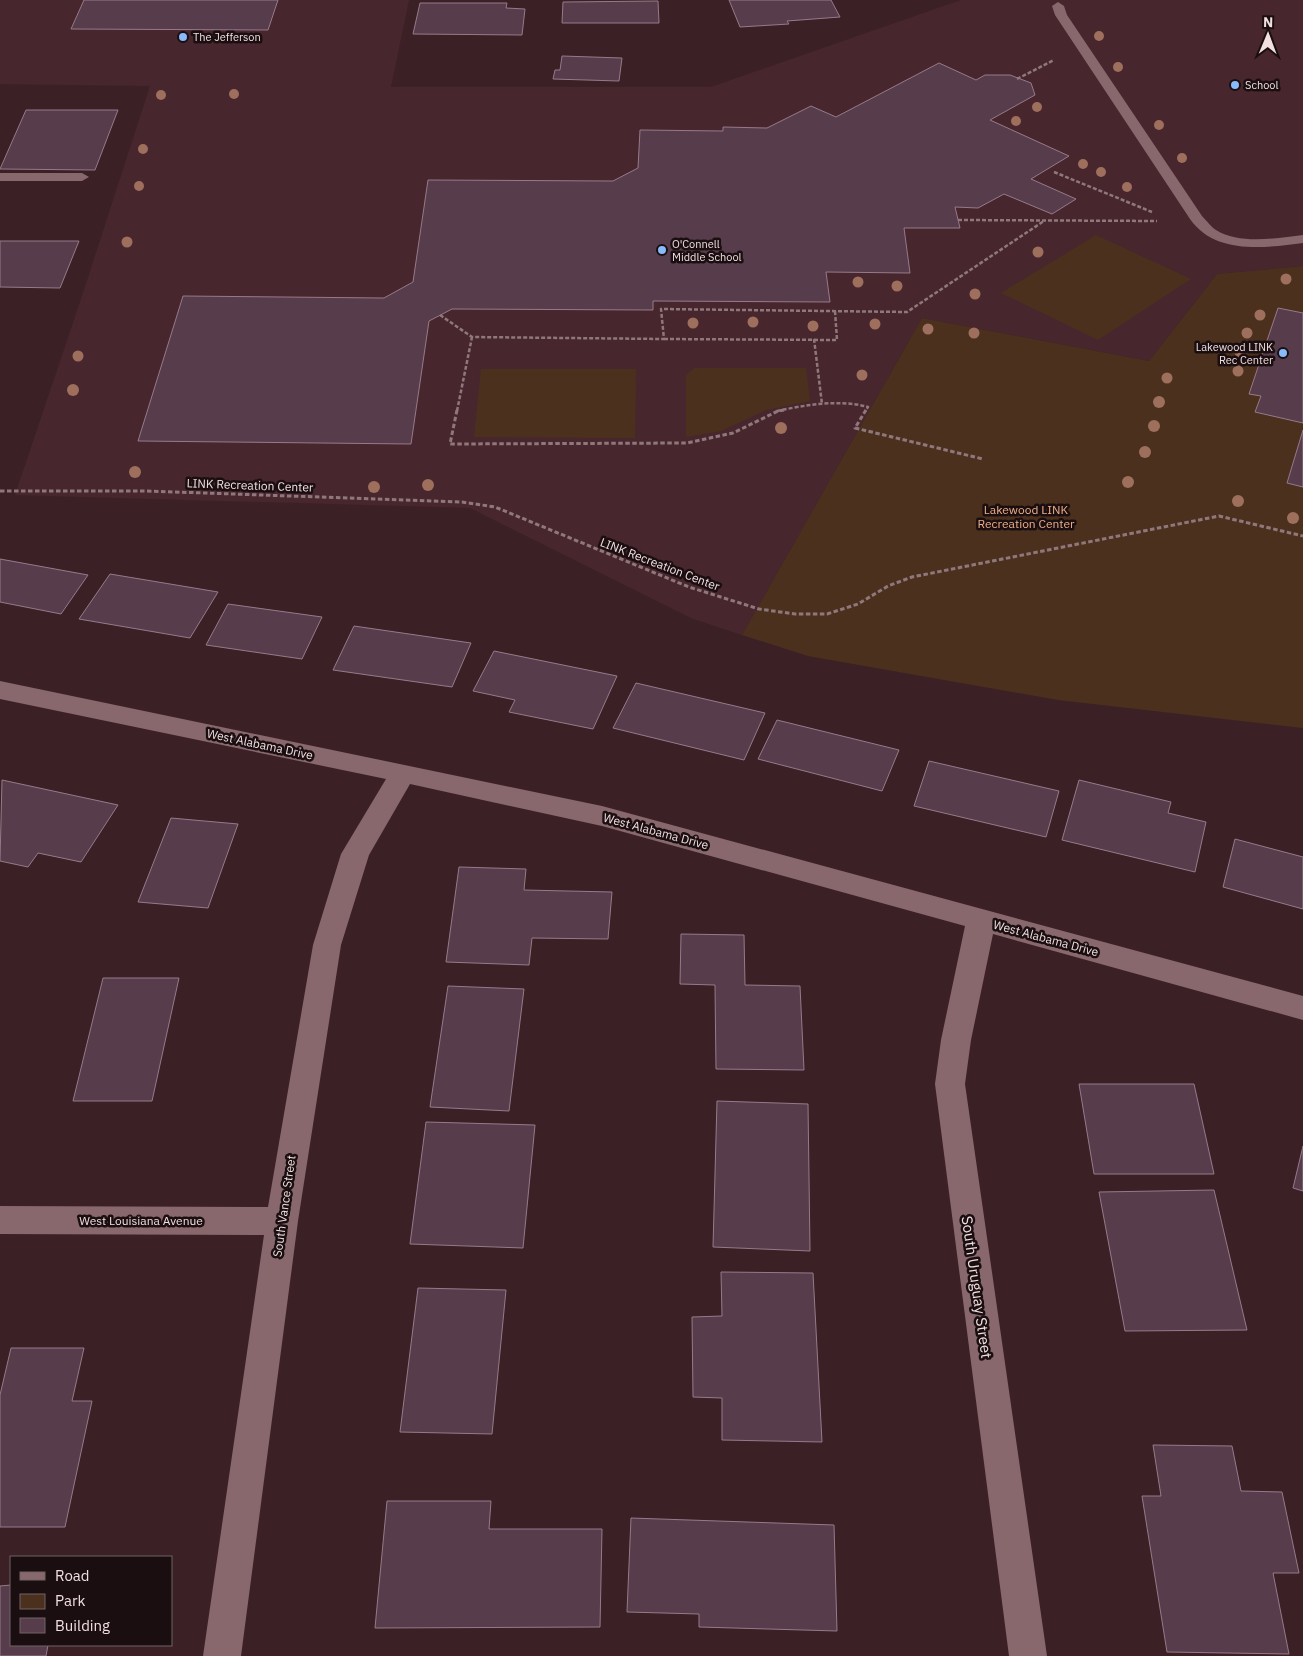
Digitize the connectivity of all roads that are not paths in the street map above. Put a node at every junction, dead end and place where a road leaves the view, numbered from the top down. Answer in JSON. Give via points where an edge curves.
{"nodes":[{"id":1,"x":1058,"y":6,"type":"dead end"},
{"id":2,"x":0,"y":177,"type":"edge"},
{"id":3,"x":82,"y":177,"type":"dead end"},
{"id":4,"x":1303,"y":239,"type":"edge"},
{"id":5,"x":0,"y":690,"type":"edge"},
{"id":6,"x":404,"y":773,"type":"junction"},
{"id":7,"x":981,"y":920,"type":"junction"},
{"id":8,"x":1303,"y":1008,"type":"edge"},
{"id":9,"x":0,"y":1220,"type":"edge"},
{"id":10,"x":282,"y":1221,"type":"junction"},
{"id":11,"x":222,"y":1656,"type":"edge"},
{"id":12,"x":1028,"y":1656,"type":"edge"}],
"edges":[{"from":1,"to":4,"type":"lane","via":[[1191,211],[1211,233],[1250,241]]},
{"from":2,"to":3,"type":"lane"},
{"from":5,"to":6,"type":"street","name":"West Alabama Drive"},
{"from":6,"to":7,"type":"street","name":"West Alabama Drive","via":[[602,816]]},
{"from":6,"to":10,"type":"street","name":"South Vance Street","via":[[355,854],[327,945]]},
{"from":7,"to":8,"type":"street","name":"West Alabama Drive"},
{"from":7,"to":12,"type":"street","name":"South Uruguay Street","via":[[950,1084]]},
{"from":9,"to":10,"type":"street","name":"West Louisiana Avenue"},
{"from":10,"to":11,"type":"street","name":"South Vance Street"}]}
